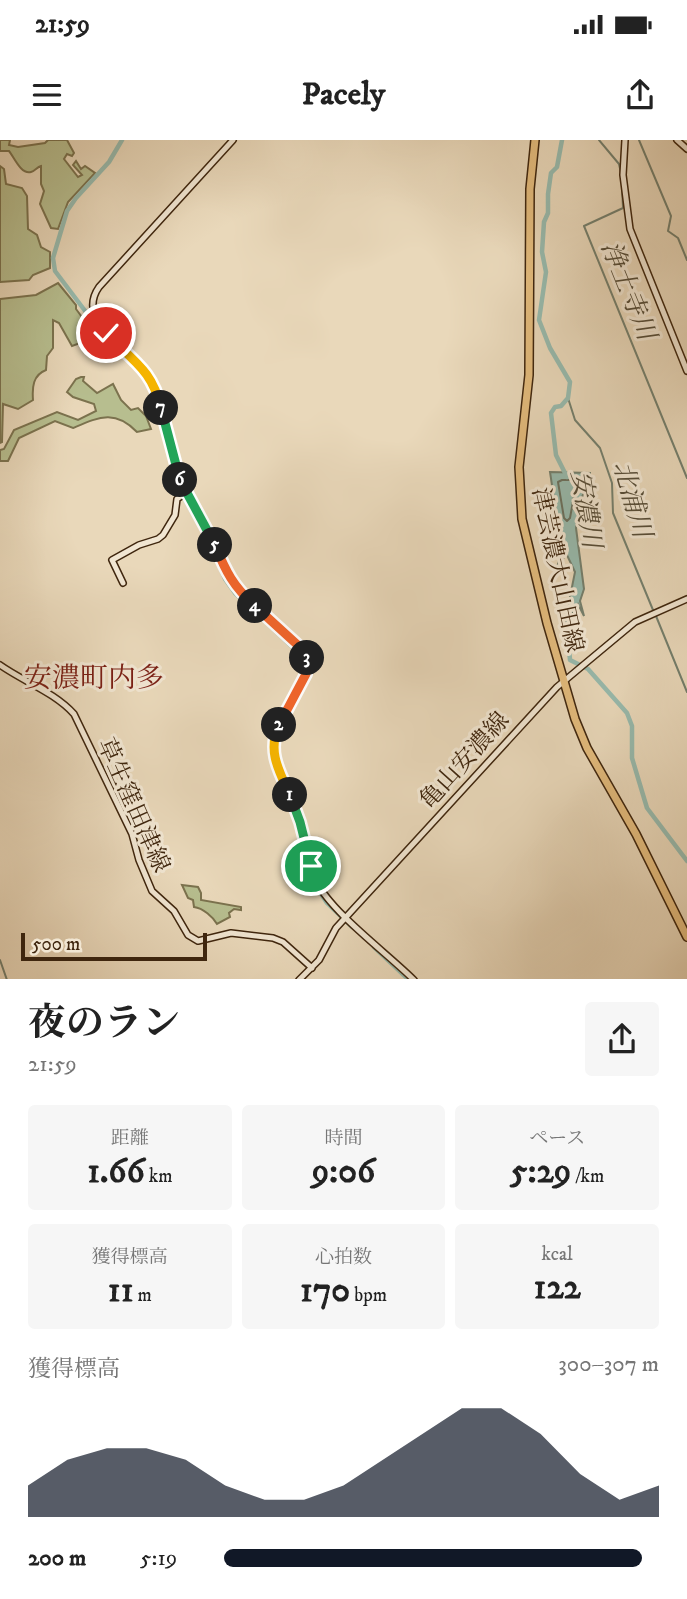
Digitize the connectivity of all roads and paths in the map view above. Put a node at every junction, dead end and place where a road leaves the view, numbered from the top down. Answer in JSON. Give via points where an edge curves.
{"nodes":[{"id":1,"x":233,"y":140,"type":"edge"},
{"id":2,"x":535,"y":140,"type":"edge"},
{"id":3,"x":625,"y":140,"type":"edge"},
{"id":4,"x":677,"y":140,"type":"edge"},
{"id":5,"x":687,"y":149,"type":"edge"},
{"id":6,"x":687,"y":371,"type":"edge"},
{"id":7,"x":183,"y":495,"type":"junction"},
{"id":8,"x":122,"y":583,"type":"dead end"},
{"id":9,"x":687,"y":599,"type":"edge"},
{"id":10,"x":0,"y":665,"type":"edge"},
{"id":11,"x":563,"y":681,"type":"junction"},
{"id":12,"x":344,"y":919,"type":"junction"},
{"id":13,"x":687,"y":937,"type":"edge"},
{"id":14,"x":312,"y":968,"type":"junction"},
{"id":15,"x":299,"y":979,"type":"edge"},
{"id":16,"x":414,"y":979,"type":"edge"}],
"edges":[{"from":1,"to":7,"type":"street","via":[[99,286],[94,299],[97,320],[147,373],[156,390]]},
{"from":2,"to":11,"type":"main road","name":"津芸濃大山田線","via":[[530,189],[529,375],[519,498]]},
{"from":3,"to":6,"type":"street","via":[[623,175],[630,229]]},
{"from":4,"to":5,"type":"street"},
{"from":7,"to":8,"type":"street","via":[[163,534],[112,560]]},
{"from":7,"to":12,"type":"street","via":[[237,590],[306,655],[306,674],[277,729],[274,758],[298,813],[316,879]]},
{"from":9,"to":11,"type":"street","name":"亀山安濃線","via":[[635,622]]},
{"from":10,"to":14,"type":"street","name":"草生窪田津線","via":[[74,715],[132,834],[151,888],[174,911],[189,937],[198,941],[231,933],[273,937]]},
{"from":11,"to":12,"type":"street","name":"亀山安濃線"},
{"from":11,"to":13,"type":"main road","name":"津芸濃大山田線","via":[[587,748]]},
{"from":12,"to":14,"type":"street","name":"亀山安濃線"},
{"from":12,"to":16,"type":"street"},
{"from":14,"to":15,"type":"street","name":"亀山安濃線"}]}
